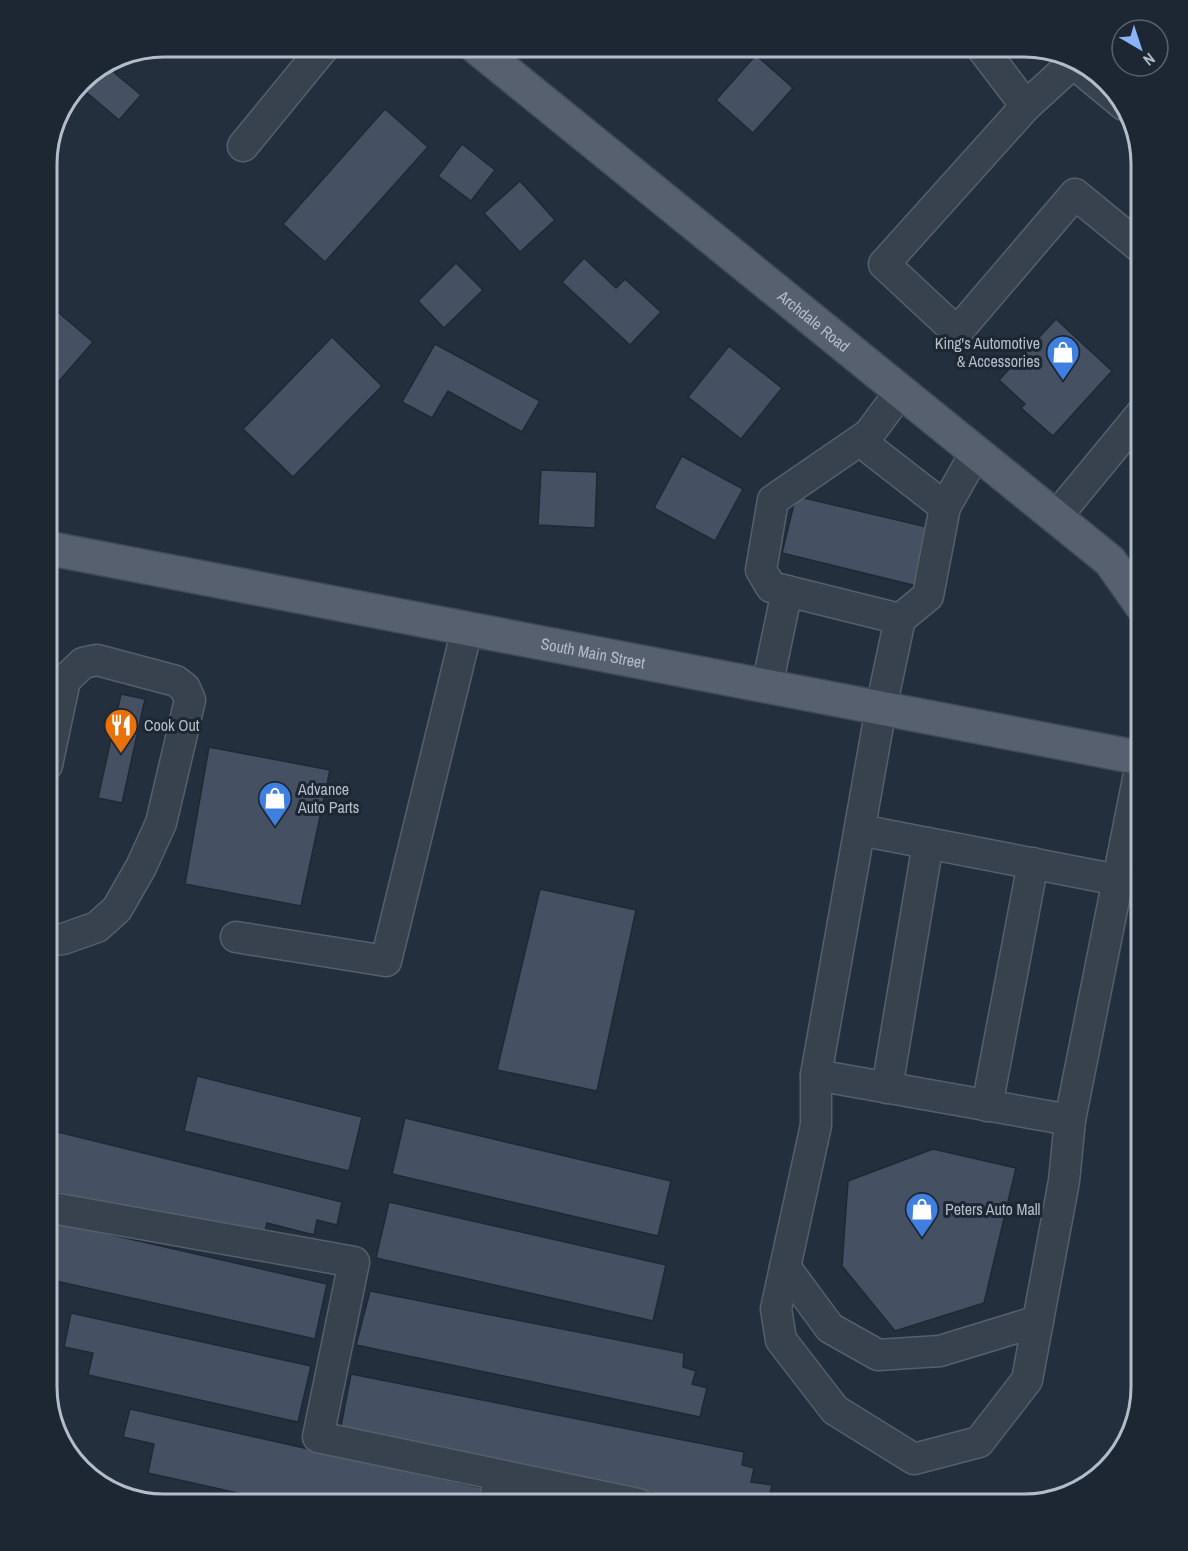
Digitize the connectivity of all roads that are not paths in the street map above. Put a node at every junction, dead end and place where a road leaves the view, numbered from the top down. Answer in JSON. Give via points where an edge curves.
{"nodes":[{"id":1,"x":315,"y":57,"type":"edge"},
{"id":2,"x":488,"y":57,"type":"edge"},
{"id":3,"x":989,"y":57,"type":"edge"},
{"id":4,"x":1069,"y":67,"type":"edge"},
{"id":5,"x":1026,"y":106,"type":"junction"},
{"id":6,"x":243,"y":146,"type":"dead end"},
{"id":7,"x":1131,"y":239,"type":"edge"},
{"id":8,"x":901,"y":391,"type":"junction"},
{"id":9,"x":1131,"y":427,"type":"edge"},
{"id":10,"x":860,"y":441,"type":"junction"},
{"id":11,"x":976,"y":452,"type":"junction"},
{"id":12,"x":945,"y":507,"type":"junction"},
{"id":13,"x":1056,"y":517,"type":"junction"},
{"id":14,"x":57,"y":550,"type":"edge"},
{"id":15,"x":1131,"y":587,"type":"edge"},
{"id":16,"x":787,"y":591,"type":"junction"},
{"id":17,"x":900,"y":619,"type":"junction"},
{"id":18,"x":467,"y":629,"type":"junction"},
{"id":19,"x":767,"y":686,"type":"junction"},
{"id":20,"x":881,"y":708,"type":"junction"},
{"id":21,"x":57,"y":718,"type":"edge"},
{"id":22,"x":1131,"y":756,"type":"edge"},
{"id":23,"x":1131,"y":817,"type":"edge"},
{"id":24,"x":860,"y":830,"type":"junction"},
{"id":25,"x":928,"y":843,"type":"junction"},
{"id":26,"x":1033,"y":863,"type":"junction"},
{"id":27,"x":1118,"y":880,"type":"junction"},
{"id":28,"x":237,"y":937,"type":"dead end"},
{"id":29,"x":57,"y":940,"type":"edge"},
{"id":30,"x":816,"y":1075,"type":"junction"},
{"id":31,"x":887,"y":1088,"type":"junction"},
{"id":32,"x":987,"y":1106,"type":"junction"},
{"id":33,"x":1070,"y":1120,"type":"junction"},
{"id":34,"x":57,"y":1209,"type":"edge"},
{"id":35,"x":785,"y":1267,"type":"junction"},
{"id":36,"x":1038,"y":1321,"type":"junction"},
{"id":37,"x":500,"y":1476,"type":"junction"},
{"id":38,"x":496,"y":1494,"type":"edge"},
{"id":39,"x":589,"y":1494,"type":"edge"}],
"edges":[{"from":1,"to":6,"type":"lane"},
{"from":2,"to":8,"type":"main road","name":"Archdale Road"},
{"from":3,"to":5,"type":"lane"},
{"from":4,"to":5,"type":"lane"},
{"from":5,"to":7,"type":"lane","via":[[884,264],[957,332],[1075,194]]},
{"from":8,"to":10,"type":"lane"},
{"from":8,"to":11,"type":"main road","name":"Archdale Road"},
{"from":9,"to":13,"type":"lane"},
{"from":10,"to":12,"type":"lane"},
{"from":10,"to":16,"type":"lane","via":[[773,500],[761,570],[771,588]]},
{"from":11,"to":12,"type":"lane"},
{"from":11,"to":13,"type":"main road","name":"Archdale Road"},
{"from":12,"to":17,"type":"lane","via":[[928,596]]},
{"from":13,"to":15,"type":"main road","name":"Archdale Road","via":[[1110,561]]},
{"from":14,"to":18,"type":"main road","name":"South Main Street"},
{"from":16,"to":17,"type":"lane"},
{"from":16,"to":19,"type":"lane"},
{"from":17,"to":20,"type":"lane"},
{"from":18,"to":19,"type":"main road","name":"South Main Street"},
{"from":18,"to":28,"type":"lane","via":[[386,962]]},
{"from":19,"to":20,"type":"main road","name":"South Main Street"},
{"from":20,"to":22,"type":"main road","name":"South Main Street"},
{"from":20,"to":24,"type":"lane"},
{"from":21,"to":29,"type":"lane","via":[[65,680],[82,663],[97,660],[176,681],[190,700],[161,823],[141,867],[117,909],[97,927]]},
{"from":23,"to":27,"type":"lane"},
{"from":24,"to":25,"type":"lane"},
{"from":24,"to":30,"type":"lane"},
{"from":25,"to":26,"type":"lane"},
{"from":25,"to":31,"type":"lane"},
{"from":26,"to":27,"type":"lane"},
{"from":26,"to":32,"type":"lane"},
{"from":27,"to":33,"type":"lane"},
{"from":30,"to":31,"type":"lane"},
{"from":30,"to":35,"type":"lane","via":[[816,1125]]},
{"from":31,"to":32,"type":"lane"},
{"from":32,"to":33,"type":"lane"},
{"from":33,"to":36,"type":"lane","via":[[1064,1181]]},
{"from":34,"to":37,"type":"lane","via":[[354,1263],[318,1437]]},
{"from":35,"to":36,"type":"lane","via":[[830,1328],[878,1355],[940,1351]]},
{"from":35,"to":36,"type":"lane","via":[[776,1309],[781,1340],[835,1410],[914,1459],[979,1442],[1027,1380]]},
{"from":37,"to":38,"type":"lane"},
{"from":37,"to":39,"type":"lane"}]}
